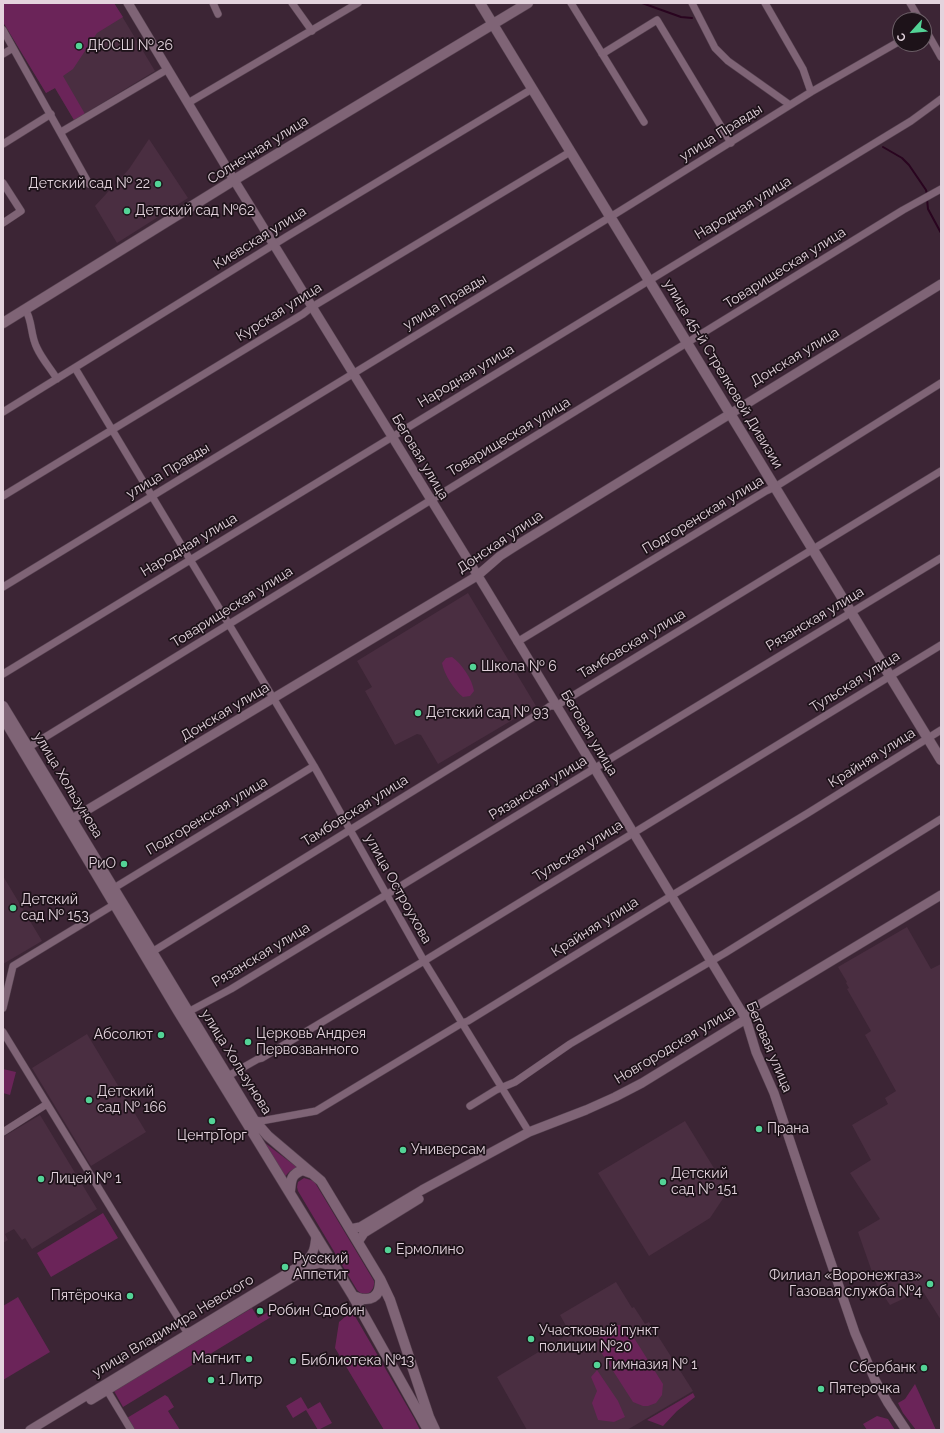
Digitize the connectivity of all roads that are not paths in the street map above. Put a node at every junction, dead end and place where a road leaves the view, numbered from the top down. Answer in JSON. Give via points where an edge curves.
{"nodes":[{"id":1,"x":128,"y":3,"type":"edge"},
{"id":2,"x":213,"y":3,"type":"edge"},
{"id":3,"x":292,"y":3,"type":"edge"},
{"id":4,"x":358,"y":3,"type":"edge"},
{"id":5,"x":480,"y":3,"type":"edge"},
{"id":6,"x":528,"y":3,"type":"edge"},
{"id":7,"x":571,"y":3,"type":"edge"},
{"id":8,"x":692,"y":3,"type":"edge"},
{"id":9,"x":766,"y":3,"type":"edge"},
{"id":10,"x":910,"y":3,"type":"edge"},
{"id":11,"x":915,"y":12,"type":"edge"},
{"id":12,"x":218,"y":14,"type":"dead end"},
{"id":13,"x":492,"y":24,"type":"junction"},
{"id":14,"x":3,"y":30,"type":"edge"},
{"id":15,"x":312,"y":31,"type":"junction"},
{"id":16,"x":932,"y":42,"type":"edge"},
{"id":17,"x":892,"y":46,"type":"edge"},
{"id":18,"x":13,"y":48,"type":"junction"},
{"id":19,"x":3,"y":54,"type":"edge"},
{"id":20,"x":602,"y":54,"type":"junction"},
{"id":21,"x":941,"y":58,"type":"edge"},
{"id":22,"x":168,"y":69,"type":"junction"},
{"id":23,"x":532,"y":89,"type":"junction"},
{"id":24,"x":811,"y":92,"type":"junction"},
{"id":25,"x":941,"y":99,"type":"edge"},
{"id":26,"x":188,"y":103,"type":"junction"},
{"id":27,"x":790,"y":105,"type":"junction"},
{"id":28,"x":51,"y":114,"type":"junction"},
{"id":29,"x":644,"y":122,"type":"dead end"},
{"id":30,"x":61,"y":132,"type":"junction"},
{"id":31,"x":731,"y":143,"type":"junction"},
{"id":32,"x":3,"y":144,"type":"edge"},
{"id":33,"x":570,"y":152,"type":"junction"},
{"id":34,"x":234,"y":180,"type":"junction"},
{"id":35,"x":3,"y":183,"type":"edge"},
{"id":36,"x":89,"y":184,"type":"dead end"},
{"id":37,"x":941,"y":189,"type":"edge"},
{"id":38,"x":610,"y":217,"type":"junction"},
{"id":39,"x":3,"y":223,"type":"edge"},
{"id":40,"x":273,"y":244,"type":"junction"},
{"id":41,"x":649,"y":280,"type":"junction"},
{"id":42,"x":941,"y":284,"type":"edge"},
{"id":43,"x":312,"y":307,"type":"junction"},
{"id":44,"x":25,"y":309,"type":"junction"},
{"id":45,"x":3,"y":323,"type":"edge"},
{"id":46,"x":688,"y":344,"type":"junction"},
{"id":47,"x":75,"y":368,"type":"junction"},
{"id":48,"x":353,"y":373,"type":"junction"},
{"id":49,"x":57,"y":379,"type":"junction"},
{"id":50,"x":941,"y":383,"type":"edge"},
{"id":51,"x":3,"y":412,"type":"edge"},
{"id":52,"x":731,"y":413,"type":"junction"},
{"id":53,"x":112,"y":430,"type":"junction"},
{"id":54,"x":391,"y":436,"type":"junction"},
{"id":55,"x":941,"y":471,"type":"edge"},
{"id":56,"x":775,"y":486,"type":"junction"},
{"id":57,"x":3,"y":496,"type":"edge"},
{"id":58,"x":152,"y":496,"type":"junction"},
{"id":59,"x":430,"y":500,"type":"junction"},
{"id":60,"x":814,"y":550,"type":"junction"},
{"id":61,"x":941,"y":558,"type":"edge"},
{"id":62,"x":190,"y":560,"type":"junction"},
{"id":63,"x":477,"y":576,"type":"junction"},
{"id":64,"x":3,"y":587,"type":"edge"},
{"id":65,"x":852,"y":612,"type":"junction"},
{"id":66,"x":229,"y":624,"type":"junction"},
{"id":67,"x":517,"y":642,"type":"junction"},
{"id":68,"x":941,"y":645,"type":"edge"},
{"id":69,"x":3,"y":674,"type":"edge"},
{"id":70,"x":890,"y":676,"type":"junction"},
{"id":71,"x":274,"y":699,"type":"junction"},
{"id":72,"x":3,"y":706,"type":"edge"},
{"id":73,"x":556,"y":706,"type":"junction"},
{"id":74,"x":3,"y":718,"type":"edge"},
{"id":75,"x":941,"y":730,"type":"edge"},
{"id":76,"x":928,"y":738,"type":"junction"},
{"id":77,"x":29,"y":747,"type":"junction"},
{"id":78,"x":941,"y":760,"type":"edge"},
{"id":79,"x":314,"y":766,"type":"junction"},
{"id":80,"x":594,"y":769,"type":"junction"},
{"id":81,"x":941,"y":819,"type":"edge"},
{"id":82,"x":69,"y":821,"type":"junction"},
{"id":83,"x":350,"y":829,"type":"junction"},
{"id":84,"x":633,"y":833,"type":"junction"},
{"id":85,"x":114,"y":888,"type":"junction"},
{"id":86,"x":386,"y":895,"type":"junction"},
{"id":87,"x":941,"y":895,"type":"edge"},
{"id":88,"x":671,"y":896,"type":"junction"},
{"id":89,"x":115,"y":904,"type":"junction"},
{"id":90,"x":152,"y":952,"type":"junction"},
{"id":91,"x":424,"y":961,"type":"junction"},
{"id":92,"x":711,"y":962,"type":"junction"},
{"id":93,"x":3,"y":1008,"type":"edge"},
{"id":94,"x":188,"y":1012,"type":"junction"},
{"id":95,"x":746,"y":1019,"type":"junction"},
{"id":96,"x":462,"y":1023,"type":"junction"},
{"id":97,"x":3,"y":1032,"type":"edge"},
{"id":98,"x":228,"y":1076,"type":"junction"},
{"id":99,"x":502,"y":1088,"type":"junction"},
{"id":100,"x":47,"y":1104,"type":"junction"},
{"id":101,"x":470,"y":1106,"type":"dead end"},
{"id":102,"x":254,"y":1120,"type":"junction"},
{"id":103,"x":3,"y":1132,"type":"edge"},
{"id":104,"x":529,"y":1132,"type":"junction"},
{"id":105,"x":313,"y":1174,"type":"junction"},
{"id":106,"x":453,"y":1174,"type":"junction"},
{"id":107,"x":290,"y":1191,"type":"junction"},
{"id":108,"x":350,"y":1229,"type":"junction"},
{"id":109,"x":316,"y":1235,"type":"junction"},
{"id":110,"x":358,"y":1242,"type":"junction"},
{"id":111,"x":335,"y":1267,"type":"junction"},
{"id":112,"x":380,"y":1280,"type":"junction"},
{"id":113,"x":354,"y":1296,"type":"junction"},
{"id":114,"x":188,"y":1334,"type":"junction"},
{"id":115,"x":417,"y":1380,"type":"junction"},
{"id":116,"x":405,"y":1387,"type":"junction"},
{"id":117,"x":105,"y":1388,"type":"junction"},
{"id":118,"x":30,"y":1430,"type":"edge"},
{"id":119,"x":42,"y":1430,"type":"edge"},
{"id":120,"x":131,"y":1430,"type":"edge"},
{"id":121,"x":428,"y":1430,"type":"edge"},
{"id":122,"x":435,"y":1430,"type":"edge"},
{"id":123,"x":906,"y":1430,"type":"edge"}],
"edges":[{"from":1,"to":22,"type":"street","name":"Беговая улица"},
{"from":2,"to":12,"type":"street"},
{"from":3,"to":15,"type":"street"},
{"from":4,"to":15,"type":"street"},
{"from":5,"to":13,"type":"main road","name":"улица 45-й Стрелковой Дивизии"},
{"from":6,"to":13,"type":"main road","name":"Солнечная улица"},
{"from":7,"to":20,"type":"street"},
{"from":8,"to":27,"type":"street","via":[[716,48],[728,61]]},
{"from":9,"to":24,"type":"street","via":[[802,69]]},
{"from":10,"to":11,"type":"street"},
{"from":13,"to":23,"type":"main road","name":"улица 45-й Стрелковой Дивизии"},
{"from":13,"to":34,"type":"main road","name":"Солнечная улица"},
{"from":14,"to":18,"type":"street"},
{"from":15,"to":26,"type":"street"},
{"from":16,"to":21,"type":"street"},
{"from":17,"to":24,"type":"street","name":"улица Правды"},
{"from":18,"to":19,"type":"street"},
{"from":18,"to":28,"type":"street"},
{"from":20,"to":29,"type":"street"},
{"from":20,"to":31,"type":"street","via":[[657,20]]},
{"from":22,"to":26,"type":"street","name":"Беговая улица"},
{"from":22,"to":30,"type":"street"},
{"from":23,"to":33,"type":"main road","name":"улица 45-й Стрелковой Дивизии"},
{"from":23,"to":40,"type":"street","name":"Киевская улица"},
{"from":24,"to":27,"type":"street","name":"улица Правды"},
{"from":25,"to":41,"type":"street","name":"Народная улица","via":[[911,121]]},
{"from":26,"to":34,"type":"street","name":"Беговая улица"},
{"from":27,"to":31,"type":"street","name":"улица Правды"},
{"from":28,"to":30,"type":"street"},
{"from":28,"to":32,"type":"street"},
{"from":30,"to":36,"type":"street"},
{"from":31,"to":38,"type":"street","name":"улица Правды"},
{"from":33,"to":38,"type":"main road","name":"улица 45-й Стрелковой Дивизии"},
{"from":33,"to":43,"type":"street","name":"Курская улица"},
{"from":34,"to":40,"type":"street","name":"Беговая улица"},
{"from":34,"to":44,"type":"main road","name":"Солнечная улица"},
{"from":35,"to":39,"type":"street","via":[[20,211]]},
{"from":37,"to":46,"type":"street","name":"Товарищеская улица"},
{"from":38,"to":41,"type":"main road","name":"улица 45-й Стрелковой Дивизии"},
{"from":38,"to":48,"type":"street","name":"улица Правды"},
{"from":40,"to":43,"type":"street","name":"Беговая улица"},
{"from":40,"to":47,"type":"street","name":"Киевская улица"},
{"from":41,"to":46,"type":"main road","name":"улица 45-й Стрелковой Дивизии"},
{"from":41,"to":54,"type":"street","name":"Народная улица"},
{"from":42,"to":52,"type":"street","name":"Донская улица"},
{"from":43,"to":48,"type":"street","name":"Беговая улица"},
{"from":43,"to":53,"type":"street","name":"Курская улица"},
{"from":44,"to":45,"type":"main road","name":"Солнечная улица"},
{"from":44,"to":49,"type":"street","via":[[31,322],[36,348]]},
{"from":46,"to":52,"type":"main road","name":"улица 45-й Стрелковой Дивизии"},
{"from":46,"to":59,"type":"street","name":"Товарищеская улица"},
{"from":47,"to":49,"type":"street","name":"Киевская улица"},
{"from":47,"to":53,"type":"street","name":"улица Остроухова"},
{"from":48,"to":54,"type":"street","name":"Беговая улица"},
{"from":48,"to":58,"type":"street","name":"улица Правды"},
{"from":49,"to":51,"type":"street","name":"Киевская улица"},
{"from":50,"to":56,"type":"street","name":"Подгоренская улица"},
{"from":52,"to":56,"type":"main road","name":"улица 45-й Стрелковой Дивизии"},
{"from":52,"to":63,"type":"street","name":"Донская улица","via":[[514,547]]},
{"from":53,"to":57,"type":"street","name":"Курская улица"},
{"from":53,"to":58,"type":"street","name":"улица Остроухова"},
{"from":54,"to":59,"type":"street","name":"Беговая улица"},
{"from":54,"to":62,"type":"street","name":"Народная улица"},
{"from":55,"to":60,"type":"street","name":"Тамбовская улица"},
{"from":56,"to":60,"type":"main road","name":"улица 45-й Стрелковой Дивизии"},
{"from":56,"to":67,"type":"street","name":"Подгоренская улица"},
{"from":58,"to":62,"type":"street","name":"улица Остроухова"},
{"from":58,"to":64,"type":"street","name":"улица Правды"},
{"from":59,"to":63,"type":"street","name":"Беговая улица"},
{"from":59,"to":66,"type":"street","name":"Товарищеская улица"},
{"from":60,"to":65,"type":"main road","name":"улица 45-й Стрелковой Дивизии"},
{"from":60,"to":73,"type":"street","name":"Тамбовская улица"},
{"from":61,"to":65,"type":"street","name":"Рязанская улица"},
{"from":62,"to":66,"type":"street","name":"улица Остроухова"},
{"from":62,"to":69,"type":"street","name":"Народная улица"},
{"from":63,"to":67,"type":"street","name":"Беговая улица"},
{"from":63,"to":71,"type":"street","name":"Донская улица"},
{"from":65,"to":70,"type":"main road","name":"улица 45-й Стрелковой Дивизии"},
{"from":65,"to":80,"type":"street","name":"Рязанская улица"},
{"from":66,"to":71,"type":"street","name":"улица Остроухова"},
{"from":66,"to":77,"type":"street","name":"Товарищеская улица"},
{"from":67,"to":73,"type":"street","name":"Беговая улица"},
{"from":68,"to":70,"type":"street","name":"Тульская улица"},
{"from":70,"to":76,"type":"main road","name":"улица 45-й Стрелковой Дивизии"},
{"from":70,"to":84,"type":"street","name":"Тульская улица"},
{"from":71,"to":79,"type":"street","name":"улица Остроухова"},
{"from":71,"to":82,"type":"street","name":"Донская улица"},
{"from":72,"to":77,"type":"main road","name":"улица Хользунова"},
{"from":73,"to":80,"type":"street","name":"Беговая улица"},
{"from":73,"to":83,"type":"street","name":"Тамбовская улица","via":[[550,706]]},
{"from":74,"to":82,"type":"main road","name":"улица Хользунова"},
{"from":75,"to":76,"type":"street","name":"Крайняя улица"},
{"from":76,"to":78,"type":"main road","name":"улица 45-й Стрелковой Дивизии"},
{"from":76,"to":88,"type":"street","name":"Крайняя улица"},
{"from":77,"to":82,"type":"main road","name":"улица Хользунова"},
{"from":79,"to":83,"type":"street","name":"улица Остроухова"},
{"from":79,"to":85,"type":"street","name":"Подгоренская улица"},
{"from":80,"to":84,"type":"street","name":"Беговая улица"},
{"from":80,"to":86,"type":"street","name":"Рязанская улица"},
{"from":81,"to":92,"type":"street"},
{"from":82,"to":85,"type":"main road","name":"улица Хользунова"},
{"from":82,"to":89,"type":"main road","name":"улица Хользунова"},
{"from":83,"to":86,"type":"street","name":"улица Остроухова"},
{"from":83,"to":90,"type":"street","name":"Тамбовская улица"},
{"from":84,"to":88,"type":"street","name":"Беговая улица"},
{"from":84,"to":91,"type":"street","name":"Тульская улица"},
{"from":85,"to":90,"type":"main road","name":"улица Хользунова"},
{"from":86,"to":91,"type":"street","name":"улица Остроухова"},
{"from":86,"to":94,"type":"street","name":"Рязанская улица","via":[[231,989]]},
{"from":87,"to":95,"type":"street","name":"Новгородская улица","via":[[752,1009]]},
{"from":88,"to":92,"type":"street","name":"Беговая улица"},
{"from":88,"to":96,"type":"street","name":"Крайняя улица"},
{"from":89,"to":93,"type":"street","via":[[13,966]]},
{"from":89,"to":107,"type":"main road","name":"улица Хользунова"},
{"from":90,"to":94,"type":"main road","name":"улица Хользунова"},
{"from":91,"to":96,"type":"street","name":"улица Остроухова"},
{"from":91,"to":98,"type":"street","name":"Тульская улица"},
{"from":92,"to":95,"type":"street","name":"Беговая улица"},
{"from":92,"to":99,"type":"street","via":[[570,1044],[515,1082]]},
{"from":94,"to":98,"type":"main road","name":"улица Хользунова"},
{"from":95,"to":104,"type":"street","name":"Новгородская улица","via":[[608,1101]]},
{"from":95,"to":123,"type":"street","name":"Беговая улица","via":[[756,1052],[776,1099],[855,1333],[875,1380]]},
{"from":96,"to":99,"type":"street","name":"улица Остроухова"},
{"from":96,"to":102,"type":"street","name":"Крайняя улица","via":[[316,1111]]},
{"from":97,"to":100,"type":"street"},
{"from":98,"to":102,"type":"main road","name":"улица Хользунова"},
{"from":99,"to":101,"type":"street"},
{"from":99,"to":104,"type":"street","name":"улица Остроухова"},
{"from":100,"to":103,"type":"street"},
{"from":100,"to":114,"type":"street"},
{"from":102,"to":105,"type":"main road","name":"улица Хользунова","via":[[268,1136]]},
{"from":104,"to":106,"type":"street","name":"Новгородская улица"},
{"from":105,"to":107,"type":"main road","via":[[303,1170],[295,1173],[291,1179]]},
{"from":105,"to":108,"type":"main road","name":"улица Хользунова","via":[[321,1181]]},
{"from":106,"to":108,"type":"street","name":"Новгородская улица","via":[[360,1227]]},
{"from":106,"to":110,"type":"street","name":"Новгородская улица","via":[[425,1195],[364,1233]]},
{"from":107,"to":109,"type":"main road","name":"улица Хользунова"},
{"from":108,"to":110,"type":"main road","name":"улица Хользунова"},
{"from":109,"to":111,"type":"main road","name":"улица Хользунова"},
{"from":109,"to":114,"type":"street","name":"улица Владимира Невского","via":[[315,1248],[304,1263]]},
{"from":110,"to":112,"type":"main road","name":"улица Хользунова"},
{"from":111,"to":113,"type":"main road","name":"улица Хользунова"},
{"from":111,"to":117,"type":"street","name":"улица Владимира Невского","via":[[320,1263],[313,1265]]},
{"from":112,"to":113,"type":"main road","via":[[378,1292],[372,1298],[364,1300]]},
{"from":112,"to":115,"type":"main road","name":"улица Хользунова","via":[[390,1300]]},
{"from":113,"to":116,"type":"main road","name":"улица Хользунова"},
{"from":114,"to":117,"type":"street","name":"улица Владимира Невского"},
{"from":115,"to":116,"type":"main road","via":[[415,1387]]},
{"from":115,"to":122,"type":"main road","name":"улица Хользунова"},
{"from":116,"to":121,"type":"main road","name":"улица Хользунова"},
{"from":117,"to":118,"type":"street","name":"улица Владимира Невского"},
{"from":117,"to":119,"type":"street","name":"улица Владимира Невского"},
{"from":117,"to":120,"type":"street"}]}
